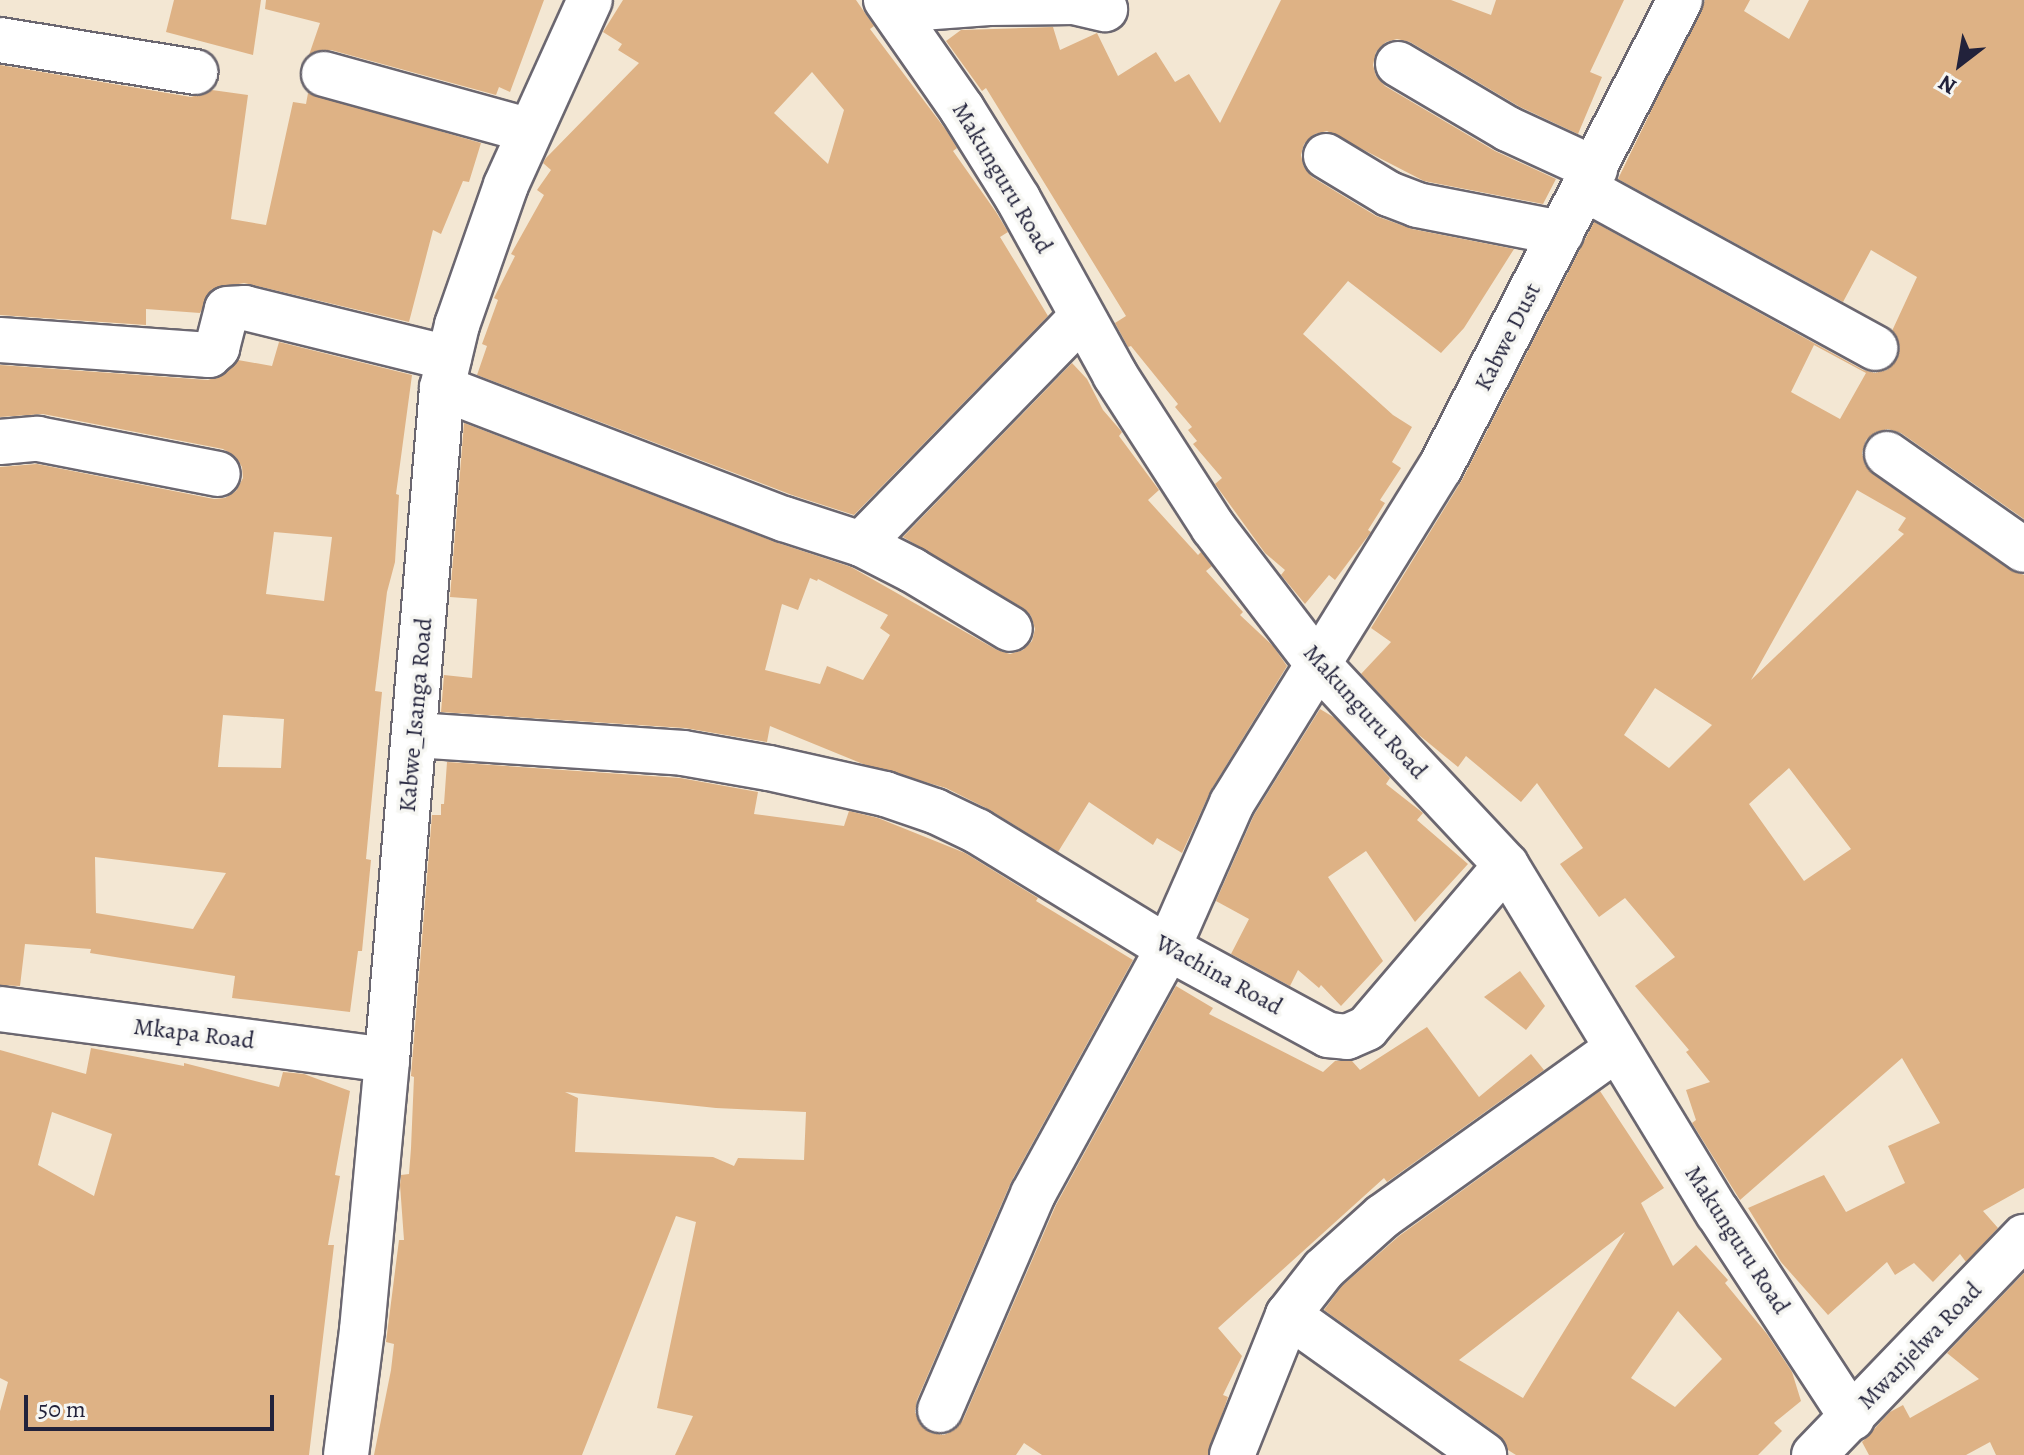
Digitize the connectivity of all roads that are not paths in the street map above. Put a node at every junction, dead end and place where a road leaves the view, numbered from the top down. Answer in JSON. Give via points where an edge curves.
{"nodes":[{"id":1,"x":590,"y":0,"type":"edge"},
{"id":2,"x":1680,"y":0,"type":"edge"},
{"id":3,"x":890,"y":5,"type":"edge"},
{"id":4,"x":1105,"y":9,"type":"dead end"},
{"id":5,"x":0,"y":40,"type":"edge"},
{"id":6,"x":1398,"y":64,"type":"dead end"},
{"id":7,"x":195,"y":72,"type":"dead end"},
{"id":8,"x":324,"y":74,"type":"dead end"},
{"id":9,"x":528,"y":130,"type":"junction"},
{"id":10,"x":1326,"y":156,"type":"dead end"},
{"id":11,"x":1590,"y":179,"type":"junction"},
{"id":12,"x":1561,"y":233,"type":"junction"},
{"id":13,"x":1081,"y":318,"type":"junction"},
{"id":14,"x":0,"y":340,"type":"edge"},
{"id":15,"x":1875,"y":348,"type":"dead end"},
{"id":16,"x":445,"y":373,"type":"junction"},
{"id":17,"x":0,"y":442,"type":"edge"},
{"id":18,"x":1887,"y":454,"type":"dead end"},
{"id":19,"x":218,"y":474,"type":"dead end"},
{"id":20,"x":861,"y":544,"type":"junction"},
{"id":21,"x":2024,"y":550,"type":"edge"},
{"id":22,"x":1010,"y":629,"type":"dead end"},
{"id":23,"x":1317,"y":663,"type":"junction"},
{"id":24,"x":415,"y":735,"type":"junction"},
{"id":25,"x":1506,"y":865,"type":"junction"},
{"id":26,"x":1168,"y":948,"type":"junction"},
{"id":27,"x":0,"y":1009,"type":"edge"},
{"id":28,"x":1616,"y":1049,"type":"junction"},
{"id":29,"x":387,"y":1060,"type":"junction"},
{"id":30,"x":2024,"y":1237,"type":"edge"},
{"id":31,"x":1288,"y":1315,"type":"junction"},
{"id":32,"x":940,"y":1410,"type":"dead end"},
{"id":33,"x":1839,"y":1439,"type":"edge"},
{"id":34,"x":346,"y":1455,"type":"edge"},
{"id":35,"x":1232,"y":1455,"type":"edge"},
{"id":36,"x":1484,"y":1455,"type":"edge"}],
"edges":[{"from":1,"to":9,"type":"street","name":"Kabwe_Isanga Road"},
{"from":2,"to":11,"type":"street","name":"Kabwe Dust"},
{"from":3,"to":4,"type":"street","via":[[1074,2]]},
{"from":3,"to":13,"type":"street","name":"Makunguru Road","via":[[994,160]]},
{"from":5,"to":7,"type":"street"},
{"from":6,"to":11,"type":"street"},
{"from":8,"to":9,"type":"street"},
{"from":9,"to":16,"type":"street","name":"Kabwe_Isanga Road","via":[[478,261]]},
{"from":10,"to":12,"type":"street","via":[[1417,205]]},
{"from":11,"to":12,"type":"street","name":"Kabwe Dust"},
{"from":11,"to":15,"type":"street"},
{"from":12,"to":23,"type":"street","name":"Kabwe Dust","via":[[1440,468]]},
{"from":13,"to":20,"type":"street"},
{"from":13,"to":23,"type":"street","name":"Makunguru Road","via":[[1213,527]]},
{"from":14,"to":16,"type":"street","via":[[209,355],[217,348],[227,309],[245,308]]},
{"from":16,"to":20,"type":"street","via":[[784,519]]},
{"from":16,"to":24,"type":"street","name":"Kabwe_Isanga Road"},
{"from":17,"to":19,"type":"street","via":[[38,439]]},
{"from":18,"to":21,"type":"street"},
{"from":20,"to":22,"type":"street"},
{"from":23,"to":25,"type":"street","name":"Makunguru Road"},
{"from":23,"to":26,"type":"street","name":"Kabwe Dust","via":[[1232,803]]},
{"from":24,"to":26,"type":"street","name":"Wachina Road","via":[[683,753],[885,794],[977,831]]},
{"from":24,"to":29,"type":"street","name":"Kabwe_Isanga Road"},
{"from":25,"to":26,"type":"street","name":"Wachina Road","via":[[1367,1028],[1347,1037],[1328,1035]]},
{"from":25,"to":28,"type":"street","name":"Makunguru Road"},
{"from":26,"to":32,"type":"street","name":"Kabwe Dust","via":[[1033,1194]]},
{"from":27,"to":29,"type":"street","name":"Mkapa Road"},
{"from":28,"to":31,"type":"street","via":[[1383,1216],[1324,1269]]},
{"from":28,"to":33,"type":"street","name":"Makunguru Road"},
{"from":29,"to":34,"type":"street","name":"Kabwe_Isanga Road"},
{"from":30,"to":33,"type":"street","name":"Mwanjelwa Road"},
{"from":31,"to":35,"type":"street"},
{"from":31,"to":36,"type":"street"}]}
